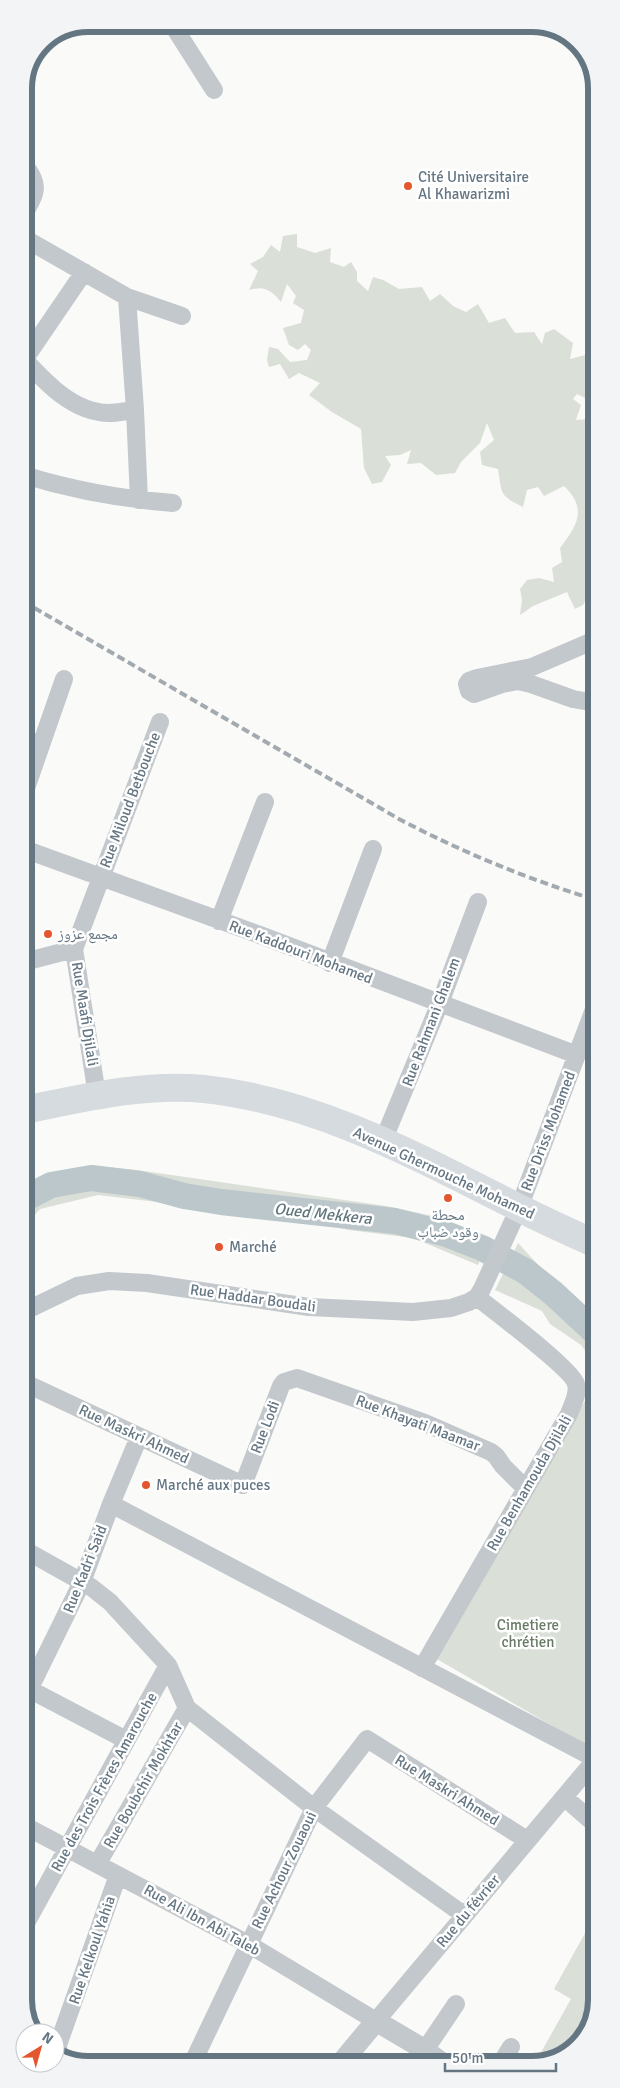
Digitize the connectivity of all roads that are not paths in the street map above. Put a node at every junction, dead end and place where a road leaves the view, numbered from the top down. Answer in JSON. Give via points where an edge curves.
{"nodes":[{"id":1,"x":177,"y":32,"type":"edge"},
{"id":2,"x":214,"y":90,"type":"dead end"},
{"id":3,"x":32,"y":175,"type":"edge"},
{"id":4,"x":32,"y":200,"type":"edge"},
{"id":5,"x":32,"y":243,"type":"edge"},
{"id":6,"x":84,"y":272,"type":"junction"},
{"id":7,"x":127,"y":297,"type":"junction"},
{"id":8,"x":182,"y":316,"type":"dead end"},
{"id":9,"x":32,"y":347,"type":"edge"},
{"id":10,"x":32,"y":367,"type":"edge"},
{"id":11,"x":135,"y":410,"type":"junction"},
{"id":12,"x":32,"y":478,"type":"edge"},
{"id":13,"x":138,"y":500,"type":"junction"},
{"id":14,"x":173,"y":503,"type":"dead end"},
{"id":15,"x":588,"y":643,"type":"edge"},
{"id":16,"x":64,"y":679,"type":"dead end"},
{"id":17,"x":588,"y":702,"type":"edge"},
{"id":18,"x":160,"y":722,"type":"dead end"},
{"id":19,"x":32,"y":742,"type":"edge"},
{"id":20,"x":41,"y":746,"type":"junction"},
{"id":21,"x":32,"y":771,"type":"edge"},
{"id":22,"x":265,"y":802,"type":"dead end"},
{"id":23,"x":373,"y":849,"type":"dead end"},
{"id":24,"x":32,"y":852,"type":"edge"},
{"id":25,"x":100,"y":877,"type":"junction"},
{"id":26,"x":478,"y":902,"type":"dead end"},
{"id":27,"x":219,"y":921,"type":"junction"},
{"id":28,"x":74,"y":950,"type":"junction"},
{"id":29,"x":32,"y":960,"type":"edge"},
{"id":30,"x":330,"y":963,"type":"junction"},
{"id":31,"x":440,"y":1003,"type":"junction"},
{"id":32,"x":588,"y":1025,"type":"edge"},
{"id":33,"x":577,"y":1055,"type":"junction"},
{"id":34,"x":97,"y":1095,"type":"junction"},
{"id":35,"x":32,"y":1108,"type":"edge"},
{"id":36,"x":383,"y":1141,"type":"junction"},
{"id":37,"x":514,"y":1219,"type":"junction"},
{"id":38,"x":588,"y":1242,"type":"edge"},
{"id":39,"x":479,"y":1293,"type":"junction"},
{"id":40,"x":32,"y":1308,"type":"edge"},
{"id":41,"x":297,"y":1378,"type":"joint"},
{"id":42,"x":32,"y":1387,"type":"edge"},
{"id":43,"x":139,"y":1437,"type":"junction"},
{"id":44,"x":243,"y":1485,"type":"joint"},
{"id":45,"x":526,"y":1489,"type":"junction"},
{"id":46,"x":111,"y":1504,"type":"junction"},
{"id":47,"x":32,"y":1554,"type":"edge"},
{"id":48,"x":82,"y":1582,"type":"junction"},
{"id":49,"x":168,"y":1665,"type":"junction"},
{"id":50,"x":422,"y":1668,"type":"junction"},
{"id":51,"x":32,"y":1680,"type":"edge"},
{"id":52,"x":32,"y":1695,"type":"edge"},
{"id":53,"x":187,"y":1708,"type":"junction"},
{"id":54,"x":367,"y":1739,"type":"joint"},
{"id":55,"x":126,"y":1740,"type":"junction"},
{"id":56,"x":588,"y":1755,"type":"edge"},
{"id":57,"x":588,"y":1768,"type":"edge"},
{"id":58,"x":564,"y":1797,"type":"junction"},
{"id":59,"x":314,"y":1808,"type":"junction"},
{"id":60,"x":588,"y":1818,"type":"edge"},
{"id":61,"x":32,"y":1830,"type":"edge"},
{"id":62,"x":527,"y":1840,"type":"junction"},
{"id":63,"x":67,"y":1848,"type":"junction"},
{"id":64,"x":98,"y":1863,"type":"junction"},
{"id":65,"x":118,"y":1875,"type":"junction"},
{"id":66,"x":32,"y":1912,"type":"edge"},
{"id":67,"x":464,"y":1915,"type":"junction"},
{"id":68,"x":248,"y":1944,"type":"junction"},
{"id":69,"x":456,"y":2004,"type":"dead end"},
{"id":70,"x":376,"y":2021,"type":"junction"},
{"id":71,"x":65,"y":2024,"type":"edge"},
{"id":72,"x":511,"y":2047,"type":"dead end"},
{"id":73,"x":425,"y":2050,"type":"junction"},
{"id":74,"x":196,"y":2055,"type":"edge"},
{"id":75,"x":347,"y":2056,"type":"edge"},
{"id":76,"x":433,"y":2056,"type":"edge"},
{"id":77,"x":506,"y":2056,"type":"edge"}],
"edges":[{"from":1,"to":2,"type":"street"},
{"from":3,"to":4,"type":"street","via":[[36,187]]},
{"from":5,"to":6,"type":"street"},
{"from":6,"to":7,"type":"street"},
{"from":6,"to":9,"type":"street"},
{"from":7,"to":8,"type":"street"},
{"from":7,"to":11,"type":"street"},
{"from":10,"to":11,"type":"street","via":[[66,398],[83,407],[106,413]]},
{"from":11,"to":13,"type":"street"},
{"from":12,"to":13,"type":"street"},
{"from":13,"to":14,"type":"street"},
{"from":15,"to":17,"type":"street","via":[[524,675],[573,699]]},
{"from":16,"to":20,"type":"street"},
{"from":18,"to":25,"type":"street","name":"Rue Miloud Betbouche"},
{"from":19,"to":20,"type":"street"},
{"from":20,"to":21,"type":"street"},
{"from":22,"to":27,"type":"street"},
{"from":23,"to":30,"type":"street"},
{"from":24,"to":25,"type":"street","name":"Rue Kaddouri Mohamed"},
{"from":25,"to":27,"type":"street","name":"Rue Kaddouri Mohamed"},
{"from":25,"to":28,"type":"street","name":"Rue Maafi Djilali"},
{"from":26,"to":31,"type":"street","name":"Rue Rahmani Ghalem"},
{"from":27,"to":30,"type":"street","name":"Rue Kaddouri Mohamed"},
{"from":28,"to":29,"type":"street"},
{"from":28,"to":34,"type":"street","name":"Rue Maafi Djilali"},
{"from":30,"to":31,"type":"street","name":"Rue Kaddouri Mohamed"},
{"from":31,"to":33,"type":"street","name":"Rue Kaddouri Mohamed"},
{"from":31,"to":36,"type":"street","name":"Rue Rahmani Ghalem"},
{"from":32,"to":33,"type":"street","name":"Rue Driss Mohamed"},
{"from":33,"to":37,"type":"street","name":"Rue Driss Mohamed"},
{"from":34,"to":35,"type":"main road","name":"Avenue Ghermouche Mohamed"},
{"from":34,"to":36,"type":"main road","name":"Avenue Ghermouche Mohamed","via":[[141,1089],[202,1089],[246,1096],[294,1108]]},
{"from":36,"to":37,"type":"main road","name":"Avenue Ghermouche Mohamed","via":[[433,1164]]},
{"from":37,"to":38,"type":"main road","name":"Avenue Ghermouche Mohamed"},
{"from":37,"to":39,"type":"street","name":"Rue Driss Mohamed"},
{"from":39,"to":40,"type":"street","name":"Rue Haddar Boudali","via":[[469,1302],[451,1308],[413,1312],[309,1307],[147,1283],[109,1281],[77,1286]]},
{"from":39,"to":45,"type":"street","name":"Rue Benhamouda Djilali","via":[[576,1382],[577,1392],[569,1414]]},
{"from":41,"to":44,"type":"street","name":"Rue Lodi","via":[[281,1386]]},
{"from":41,"to":45,"type":"street","name":"Rue Khayati Maamar","via":[[425,1423],[491,1452]]},
{"from":42,"to":43,"type":"street","name":"Rue Maskri Ahmed"},
{"from":43,"to":44,"type":"street","name":"Rue Maskri Ahmed"},
{"from":43,"to":46,"type":"street","name":"Rue Kadri Said"},
{"from":45,"to":50,"type":"street","name":"Rue Benhamouda Djilali"},
{"from":46,"to":48,"type":"street","name":"Rue Kadri Said"},
{"from":46,"to":50,"type":"street"},
{"from":47,"to":48,"type":"street"},
{"from":48,"to":49,"type":"street","via":[[110,1602]]},
{"from":48,"to":51,"type":"street","name":"Rue Kadri Said"},
{"from":49,"to":53,"type":"street"},
{"from":49,"to":55,"type":"street","name":"Rue des Trois Frères Amarouche"},
{"from":50,"to":56,"type":"street"},
{"from":52,"to":55,"type":"street"},
{"from":53,"to":59,"type":"street"},
{"from":53,"to":64,"type":"street","name":"Rue Boubchir Mokhtar"},
{"from":54,"to":59,"type":"street","name":"Rue Achour Zouaoui"},
{"from":54,"to":62,"type":"street","name":"Rue Maskri Ahmed"},
{"from":55,"to":63,"type":"street","name":"Rue des Trois Frères Amarouche"},
{"from":57,"to":58,"type":"street","name":"Rue du février"},
{"from":58,"to":60,"type":"street"},
{"from":58,"to":62,"type":"street","name":"Rue du février"},
{"from":59,"to":67,"type":"street"},
{"from":59,"to":68,"type":"street","name":"Rue Achour Zouaoui"},
{"from":61,"to":63,"type":"street","name":"Rue Ali Ibn Abi Taleb"},
{"from":62,"to":67,"type":"street","name":"Rue du février"},
{"from":63,"to":64,"type":"street","name":"Rue Ali Ibn Abi Taleb"},
{"from":63,"to":66,"type":"street","name":"Rue des Trois Frères Amarouche"},
{"from":64,"to":65,"type":"street","name":"Rue Ali Ibn Abi Taleb"},
{"from":65,"to":68,"type":"street","name":"Rue Ali Ibn Abi Taleb"},
{"from":65,"to":71,"type":"street","name":"Rue Kelkoul Yahia"},
{"from":67,"to":70,"type":"street","name":"Rue du février"},
{"from":68,"to":70,"type":"street","name":"Rue Ali Ibn Abi Taleb"},
{"from":68,"to":74,"type":"street","name":"Rue Achour Zouaoui"},
{"from":69,"to":73,"type":"street"},
{"from":70,"to":73,"type":"street"},
{"from":70,"to":75,"type":"street","name":"Rue du février"},
{"from":72,"to":77,"type":"street"},
{"from":73,"to":76,"type":"street"}]}
